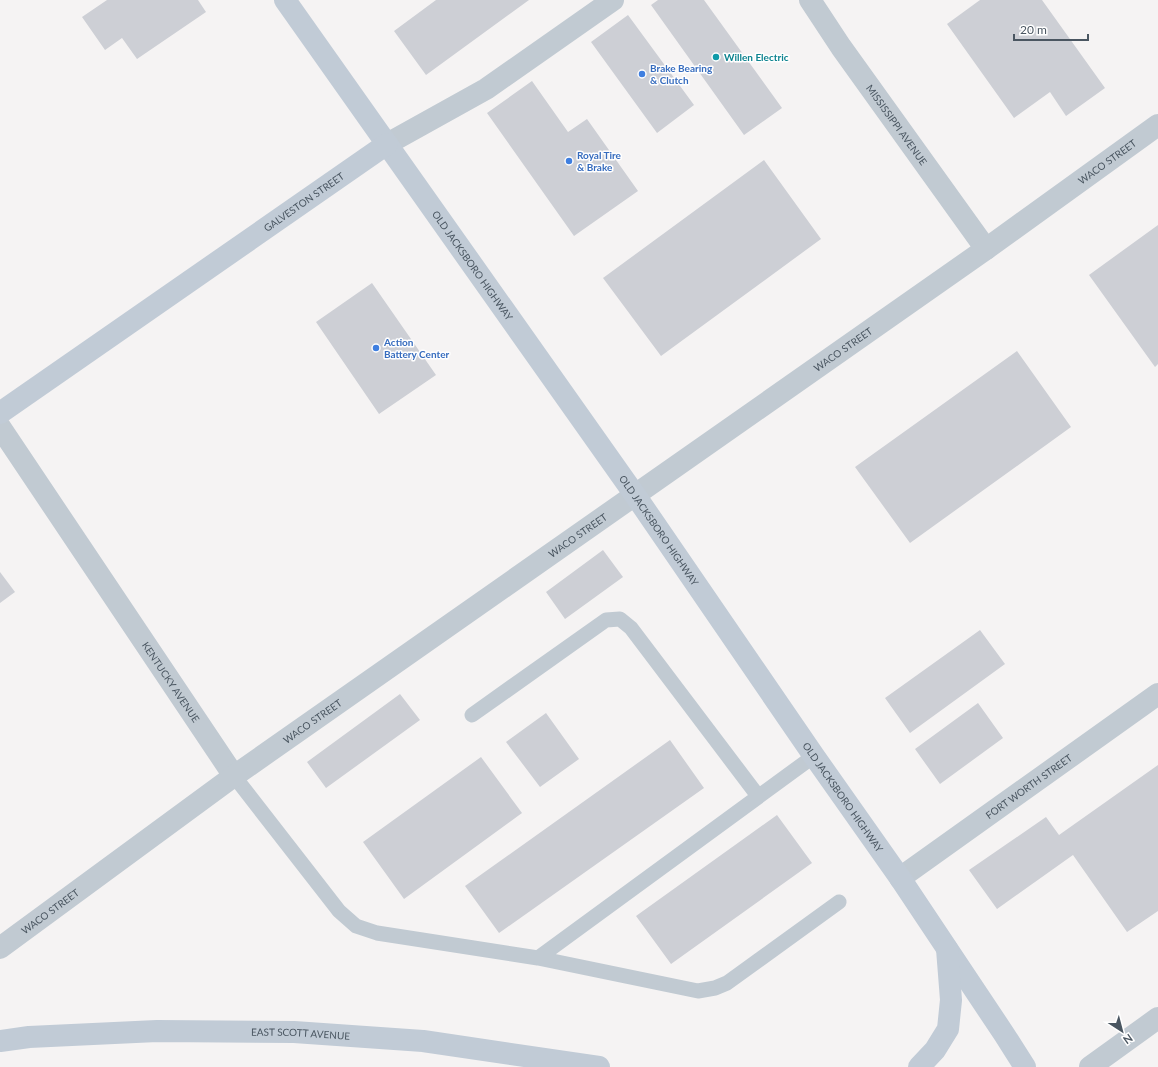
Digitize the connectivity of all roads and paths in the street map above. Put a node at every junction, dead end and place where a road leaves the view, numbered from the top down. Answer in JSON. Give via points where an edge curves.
{"nodes":[{"id":1,"x":285,"y":0,"type":"edge"},
{"id":2,"x":613,"y":0,"type":"edge"},
{"id":3,"x":810,"y":0,"type":"edge"},
{"id":4,"x":1158,"y":125,"type":"edge"},
{"id":5,"x":387,"y":144,"type":"junction"},
{"id":6,"x":986,"y":249,"type":"junction"},
{"id":7,"x":0,"y":413,"type":"edge"},
{"id":8,"x":0,"y":427,"type":"edge"},
{"id":9,"x":635,"y":495,"type":"junction"},
{"id":10,"x":1158,"y":694,"type":"edge"},
{"id":11,"x":472,"y":715,"type":"dead end"},
{"id":12,"x":814,"y":756,"type":"junction"},
{"id":13,"x":234,"y":776,"type":"junction"},
{"id":14,"x":758,"y":796,"type":"junction"},
{"id":15,"x":900,"y":878,"type":"junction"},
{"id":16,"x":839,"y":902,"type":"dead end"},
{"id":17,"x":0,"y":948,"type":"edge"},
{"id":18,"x":947,"y":948,"type":"junction"},
{"id":19,"x":538,"y":958,"type":"junction"},
{"id":20,"x":1158,"y":1018,"type":"edge"},
{"id":21,"x":0,"y":1041,"type":"edge"},
{"id":22,"x":562,"y":1064,"type":"edge"},
{"id":23,"x":599,"y":1067,"type":"edge"},
{"id":24,"x":919,"y":1067,"type":"edge"},
{"id":25,"x":1025,"y":1067,"type":"edge"},
{"id":26,"x":1090,"y":1067,"type":"edge"}],
"edges":[{"from":1,"to":5,"type":"main road","name":"OLD JACKSBORO HIGHWAY"},
{"from":2,"to":5,"type":"street","name":"GALVESTON STREET","via":[[486,89]]},
{"from":3,"to":6,"type":"street","name":"MISSISSIPPI AVENUE"},
{"from":4,"to":6,"type":"street","name":"WACO STREET"},
{"from":5,"to":7,"type":"main road","name":"GALVESTON STREET"},
{"from":5,"to":9,"type":"main road","name":"OLD JACKSBORO HIGHWAY"},
{"from":6,"to":9,"type":"street","name":"WACO STREET"},
{"from":8,"to":13,"type":"street","name":"KENTUCKY AVENUE"},
{"from":9,"to":12,"type":"main road","name":"OLD JACKSBORO HIGHWAY"},
{"from":9,"to":13,"type":"street","name":"WACO STREET"},
{"from":10,"to":15,"type":"street","name":"FORT WORTH STREET"},
{"from":11,"to":14,"type":"lane","via":[[606,620],[620,619],[631,628]]},
{"from":12,"to":14,"type":"lane"},
{"from":12,"to":15,"type":"main road","name":"OLD JACKSBORO HIGHWAY"},
{"from":13,"to":17,"type":"street","name":"WACO STREET"},
{"from":13,"to":19,"type":"lane","name":"KENTUCKY AVENUE","via":[[340,911],[356,926],[377,933]]},
{"from":14,"to":19,"type":"lane"},
{"from":15,"to":18,"type":"main road","name":"OLD JACKSBORO HIGHWAY"},
{"from":16,"to":19,"type":"lane","via":[[727,983],[715,988],[698,991]]},
{"from":18,"to":24,"type":"main road","via":[[952,1000],[948,1029],[935,1050]]},
{"from":18,"to":25,"type":"main road","name":"OLD JACKSBORO HIGHWAY"},
{"from":20,"to":26,"type":"street"},
{"from":21,"to":22,"type":"main road","name":"EAST SCOTT AVENUE","via":[[157,1031],[294,1032],[423,1041]]},
{"from":22,"to":23,"type":"main road","name":"EAST SCOTT AVENUE"}]}
